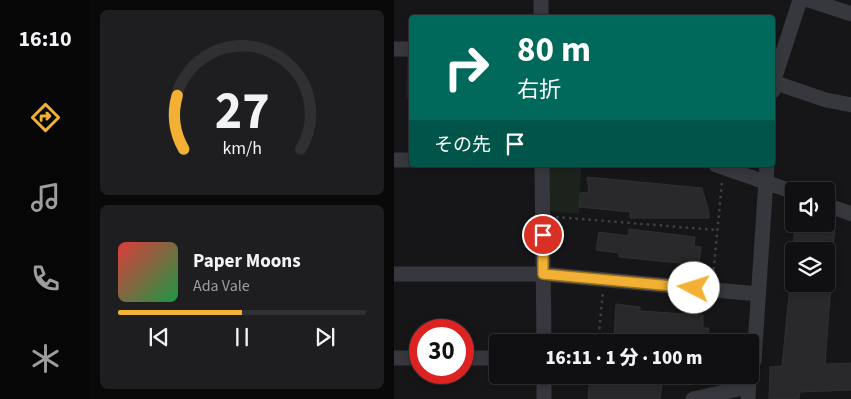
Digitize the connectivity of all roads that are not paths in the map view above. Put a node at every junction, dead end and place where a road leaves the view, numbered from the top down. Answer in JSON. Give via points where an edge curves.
{"nodes":[{"id":1,"x":541,"y":0,"type":"edge"},
{"id":2,"x":800,"y":0,"type":"edge"},
{"id":3,"x":809,"y":0,"type":"edge"},
{"id":4,"x":851,"y":14,"type":"edge"},
{"id":5,"x":541,"y":15,"type":"edge"},
{"id":6,"x":394,"y":49,"type":"edge"},
{"id":7,"x":409,"y":49,"type":"edge"},
{"id":8,"x":775,"y":76,"type":"edge"},
{"id":9,"x":775,"y":83,"type":"edge"},
{"id":10,"x":851,"y":105,"type":"edge"},
{"id":11,"x":394,"y":160,"type":"edge"},
{"id":12,"x":409,"y":160,"type":"edge"},
{"id":13,"x":542,"y":167,"type":"edge"},
{"id":14,"x":723,"y":167,"type":"edge"},
{"id":15,"x":767,"y":167,"type":"edge"},
{"id":16,"x":766,"y":182,"type":"junction"},
{"id":17,"x":785,"y":189,"type":"edge"},
{"id":18,"x":835,"y":208,"type":"edge"},
{"id":19,"x":851,"y":214,"type":"edge"},
{"id":20,"x":394,"y":274,"type":"edge"},
{"id":21,"x":543,"y":274,"type":"junction"},
{"id":22,"x":758,"y":294,"type":"junction"},
{"id":23,"x":544,"y":334,"type":"edge"},
{"id":24,"x":756,"y":334,"type":"edge"},
{"id":25,"x":394,"y":358,"type":"edge"},
{"id":26,"x":409,"y":358,"type":"edge"},
{"id":27,"x":474,"y":358,"type":"edge"},
{"id":28,"x":489,"y":358,"type":"edge"},
{"id":29,"x":544,"y":384,"type":"edge"},
{"id":30,"x":740,"y":384,"type":"edge"},
{"id":31,"x":544,"y":399,"type":"edge"},
{"id":32,"x":693,"y":399,"type":"edge"}],
"edges":[{"from":1,"to":5,"type":"street"},
{"from":2,"to":8,"type":"street"},
{"from":3,"to":4,"type":"street"},
{"from":6,"to":7,"type":"street"},
{"from":9,"to":10,"type":"street"},
{"from":11,"to":12,"type":"street"},
{"from":13,"to":21,"type":"street"},
{"from":14,"to":16,"type":"street"},
{"from":15,"to":16,"type":"street"},
{"from":16,"to":17,"type":"street"},
{"from":16,"to":22,"type":"street"},
{"from":18,"to":19,"type":"street"},
{"from":20,"to":21,"type":"street"},
{"from":21,"to":22,"type":"street"},
{"from":21,"to":23,"type":"street"},
{"from":22,"to":24,"type":"street"},
{"from":25,"to":26,"type":"street"},
{"from":27,"to":28,"type":"street"},
{"from":29,"to":31,"type":"street"},
{"from":30,"to":32,"type":"street"}]}
